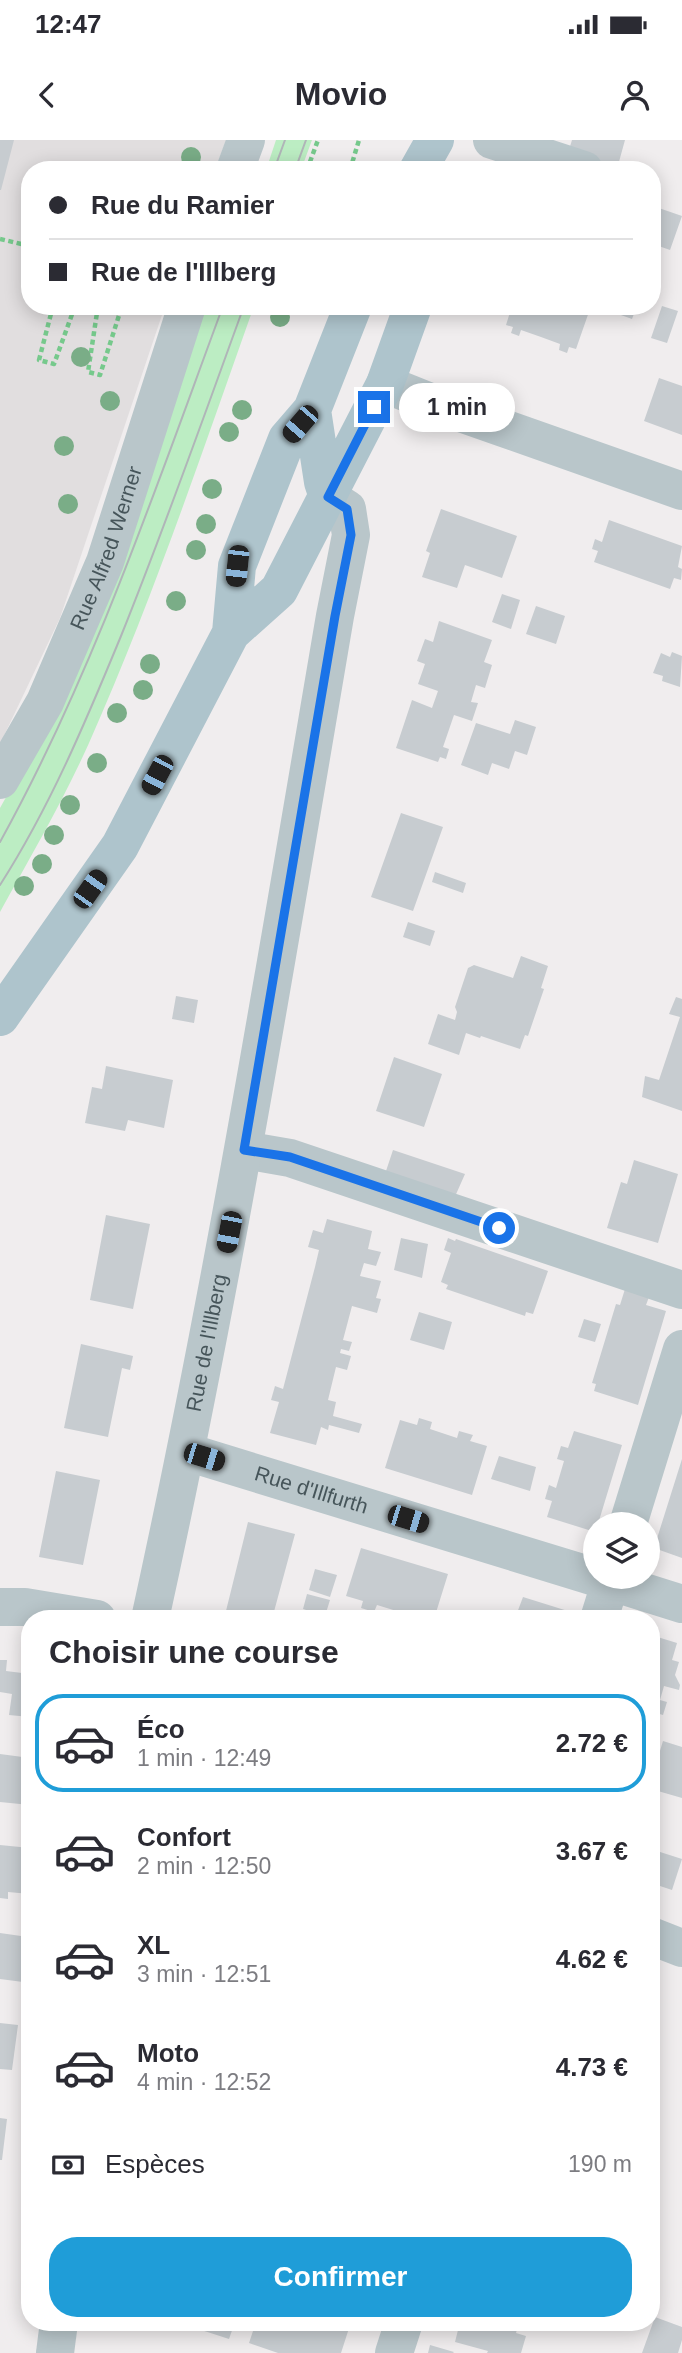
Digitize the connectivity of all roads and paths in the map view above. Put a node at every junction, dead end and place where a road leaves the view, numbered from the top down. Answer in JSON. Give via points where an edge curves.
{"nodes":[{"id":1,"x":246,"y":140,"type":"edge"},
{"id":2,"x":318,"y":140,"type":"edge"},
{"id":3,"x":359,"y":140,"type":"edge"},
{"id":4,"x":435,"y":140,"type":"edge"},
{"id":5,"x":443,"y":140,"type":"edge"},
{"id":6,"x":492,"y":140,"type":"edge"},
{"id":7,"x":238,"y":161,"type":"edge"},
{"id":8,"x":310,"y":161,"type":"edge"},
{"id":9,"x":353,"y":161,"type":"edge"},
{"id":10,"x":423,"y":161,"type":"edge"},
{"id":11,"x":442,"y":161,"type":"edge"},
{"id":12,"x":556,"y":161,"type":"edge"},
{"id":13,"x":0,"y":239,"type":"edge"},
{"id":14,"x":21,"y":244,"type":"edge"},
{"id":15,"x":50,"y":315,"type":"edge"},
{"id":16,"x":72,"y":315,"type":"edge"},
{"id":17,"x":97,"y":315,"type":"edge"},
{"id":18,"x":119,"y":315,"type":"edge"},
{"id":19,"x":184,"y":315,"type":"edge"},
{"id":20,"x":349,"y":315,"type":"edge"},
{"id":21,"x":410,"y":315,"type":"edge"},
{"id":22,"x":385,"y":384,"type":"junction"},
{"id":23,"x":312,"y":410,"type":"junction"},
{"id":24,"x":682,"y":491,"type":"edge"},
{"id":25,"x":328,"y":497,"type":"junction"},
{"id":26,"x":231,"y":633,"type":"junction"},
{"id":27,"x":0,"y":780,"type":"edge"},
{"id":28,"x":0,"y":1017,"type":"edge"},
{"id":29,"x":244,"y":1150,"type":"junction"},
{"id":30,"x":682,"y":1290,"type":"edge"},
{"id":31,"x":682,"y":1349,"type":"edge"},
{"id":32,"x":187,"y":1452,"type":"junction"},
{"id":33,"x":632,"y":1512,"type":"edge"},
{"id":34,"x":583,"y":1572,"type":"edge"},
{"id":35,"x":602,"y":1589,"type":"edge"},
{"id":36,"x":636,"y":1589,"type":"edge"},
{"id":37,"x":682,"y":1604,"type":"edge"},
{"id":38,"x":0,"y":1607,"type":"edge"},
{"id":39,"x":43,"y":1610,"type":"edge"},
{"id":40,"x":152,"y":1610,"type":"edge"},
{"id":41,"x":600,"y":1610,"type":"edge"},
{"id":42,"x":660,"y":1939,"type":"edge"},
{"id":43,"x":682,"y":1948,"type":"edge"},
{"id":44,"x":58,"y":2331,"type":"edge"},
{"id":45,"x":401,"y":2331,"type":"edge"},
{"id":46,"x":55,"y":2353,"type":"edge"},
{"id":47,"x":394,"y":2353,"type":"edge"}],
"edges":[{"from":1,"to":7,"type":"street"},
{"from":2,"to":8,"type":"path"},
{"from":3,"to":9,"type":"path"},
{"from":4,"to":10,"type":"main road"},
{"from":5,"to":11,"type":"main road"},
{"from":6,"to":12,"type":"street"},
{"from":13,"to":14,"type":"path"},
{"from":15,"to":16,"type":"path","via":[[39,360],[54,364]]},
{"from":17,"to":18,"type":"path","via":[[88,372],[100,375]]},
{"from":19,"to":27,"type":"street","name":"Rue Alfred Werner","via":[[105,562],[45,702]]},
{"from":20,"to":23,"type":"main road"},
{"from":21,"to":22,"type":"main road"},
{"from":22,"to":24,"type":"street"},
{"from":22,"to":25,"type":"main road"},
{"from":23,"to":25,"type":"main road"},
{"from":23,"to":26,"type":"main road","via":[[287,439],[237,566]]},
{"from":25,"to":26,"type":"main road","via":[[279,590]]},
{"from":25,"to":29,"type":"street","name":"Rue de l'Illberg","via":[[347,509],[351,535]]},
{"from":26,"to":28,"type":"main road","via":[[120,846]]},
{"from":29,"to":30,"type":"street","via":[[290,1157]]},
{"from":29,"to":32,"type":"street","name":"Rue de l'Illberg"},
{"from":31,"to":33,"type":"street"},
{"from":32,"to":34,"type":"street","name":"Rue d'Illfurth"},
{"from":32,"to":40,"type":"street","name":"Rue de l'Illberg"},
{"from":35,"to":41,"type":"street"},
{"from":36,"to":37,"type":"street","name":"Rue d'Illfurth"},
{"from":38,"to":39,"type":"street"},
{"from":42,"to":43,"type":"street"},
{"from":44,"to":46,"type":"street"},
{"from":45,"to":47,"type":"street"}]}
